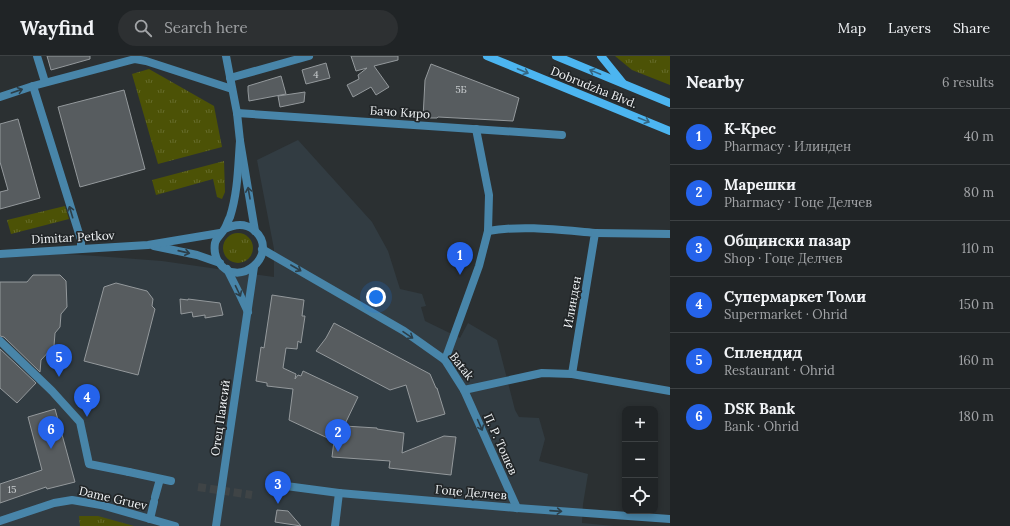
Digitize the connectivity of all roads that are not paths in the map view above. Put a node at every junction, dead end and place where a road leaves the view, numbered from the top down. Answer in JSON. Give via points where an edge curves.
{"nodes":[{"id":1,"x":37,"y":56,"type":"edge"},
{"id":2,"x":226,"y":56,"type":"edge"},
{"id":3,"x":309,"y":56,"type":"edge"},
{"id":4,"x":487,"y":56,"type":"edge"},
{"id":5,"x":556,"y":56,"type":"edge"},
{"id":6,"x":601,"y":56,"type":"edge"},
{"id":7,"x":230,"y":78,"type":"junction"},
{"id":8,"x":45,"y":82,"type":"junction"},
{"id":9,"x":623,"y":83,"type":"junction"},
{"id":10,"x":33,"y":86,"type":"junction"},
{"id":11,"x":232,"y":89,"type":"junction"},
{"id":12,"x":0,"y":97,"type":"edge"},
{"id":13,"x":670,"y":103,"type":"edge"},
{"id":14,"x":237,"y":112,"type":"junction"},
{"id":15,"x":476,"y":129,"type":"junction"},
{"id":16,"x":670,"y":131,"type":"edge"},
{"id":17,"x":562,"y":135,"type":"dead end"},
{"id":18,"x":240,"y":141,"type":"junction"},
{"id":19,"x":223,"y":231,"type":"junction"},
{"id":20,"x":255,"y":231,"type":"junction"},
{"id":21,"x":488,"y":231,"type":"junction"},
{"id":22,"x":595,"y":233,"type":"junction"},
{"id":23,"x":670,"y":234,"type":"edge"},
{"id":24,"x":148,"y":245,"type":"junction"},
{"id":25,"x":82,"y":249,"type":"junction"},
{"id":26,"x":262,"y":249,"type":"junction"},
{"id":27,"x":0,"y":254,"type":"edge"},
{"id":28,"x":220,"y":263,"type":"junction"},
{"id":29,"x":254,"y":267,"type":"junction"},
{"id":30,"x":227,"y":269,"type":"junction"},
{"id":31,"x":248,"y":313,"type":"junction"},
{"id":32,"x":0,"y":341,"type":"edge"},
{"id":33,"x":445,"y":360,"type":"junction"},
{"id":34,"x":572,"y":374,"type":"junction"},
{"id":35,"x":464,"y":390,"type":"junction"},
{"id":36,"x":670,"y":391,"type":"edge"},
{"id":37,"x":160,"y":479,"type":"junction"},
{"id":38,"x":171,"y":481,"type":"dead end"},
{"id":39,"x":271,"y":484,"type":"dead end"},
{"id":40,"x":339,"y":493,"type":"junction"},
{"id":41,"x":517,"y":508,"type":"junction"},
{"id":42,"x":150,"y":519,"type":"junction"},
{"id":43,"x":670,"y":519,"type":"edge"},
{"id":44,"x":0,"y":521,"type":"edge"},
{"id":45,"x":175,"y":526,"type":"edge"},
{"id":46,"x":216,"y":526,"type":"edge"},
{"id":47,"x":335,"y":526,"type":"edge"}],
"edges":[{"from":1,"to":8,"type":"street"},
{"from":2,"to":7,"type":"street"},
{"from":3,"to":7,"type":"street"},
{"from":4,"to":16,"type":"main road","name":"Dobrudzha Blvd.","one_way":true},
{"from":9,"to":5,"type":"main road","name":"Dobrudzha Blvd.","one_way":true},
{"from":6,"to":9,"type":"main road"},
{"from":7,"to":11,"type":"street"},
{"from":8,"to":10,"type":"street"},
{"from":8,"to":11,"type":"street","via":[[134,60],[146,61]]},
{"from":9,"to":13,"type":"main road","name":"Dobrudzha Blvd."},
{"from":12,"to":10,"type":"street","one_way":true},
{"from":25,"to":10,"type":"street","one_way":true},
{"from":11,"to":14,"type":"street"},
{"from":14,"to":15,"type":"street","name":"Бачо Киро"},
{"from":14,"to":18,"type":"street"},
{"from":15,"to":17,"type":"street","name":"Бачо Киро"},
{"from":15,"to":21,"type":"street","via":[[489,195]]},
{"from":18,"to":19,"type":"street","via":[[233,204]]},
{"from":20,"to":18,"type":"street","one_way":true},
{"from":19,"to":20,"type":"street","via":[[231,226],[244,225]]},
{"from":19,"to":24,"type":"street"},
{"from":19,"to":28,"type":"street","via":[[214,248]]},
{"from":20,"to":26,"type":"street"},
{"from":21,"to":22,"type":"street","via":[[532,228]]},
{"from":21,"to":33,"type":"street","via":[[479,266]]},
{"from":22,"to":23,"type":"street"},
{"from":22,"to":34,"type":"street","name":"Илинден"},
{"from":24,"to":25,"type":"street","name":"Dimitar Petkov"},
{"from":24,"to":28,"type":"street","one_way":true,"via":[[197,255]]},
{"from":25,"to":27,"type":"street","name":"Dimitar Petkov"},
{"from":26,"to":29,"type":"street","name":"Отец Паисий","via":[[262,255]]},
{"from":26,"to":33,"type":"street","name":"Batak","one_way":true,"via":[[404,332]]},
{"from":28,"to":30,"type":"street"},
{"from":29,"to":30,"type":"street","via":[[241,272]]},
{"from":29,"to":31,"type":"street","name":"Отец Паисий"},
{"from":30,"to":31,"type":"street","one_way":true},
{"from":31,"to":46,"type":"street","name":"Отец Паисий"},
{"from":32,"to":37,"type":"street","via":[[80,422],[89,464]]},
{"from":33,"to":35,"type":"street","name":"Batak"},
{"from":34,"to":35,"type":"street","name":"Batak","via":[[542,373]]},
{"from":34,"to":36,"type":"street","name":"Batak"},
{"from":35,"to":41,"type":"street","name":"П. Р. Тошев","one_way":true},
{"from":37,"to":38,"type":"street"},
{"from":37,"to":42,"type":"street"},
{"from":39,"to":40,"type":"street","name":"Гоце Делчев"},
{"from":40,"to":41,"type":"street","name":"Гоце Делчев"},
{"from":40,"to":47,"type":"street"},
{"from":41,"to":43,"type":"street","name":"Гоце Делчев","one_way":true},
{"from":42,"to":44,"type":"street","name":"Dame Gruev","via":[[101,505],[72,500],[54,503]]},
{"from":42,"to":45,"type":"street","name":"Dame Gruev"}]}
